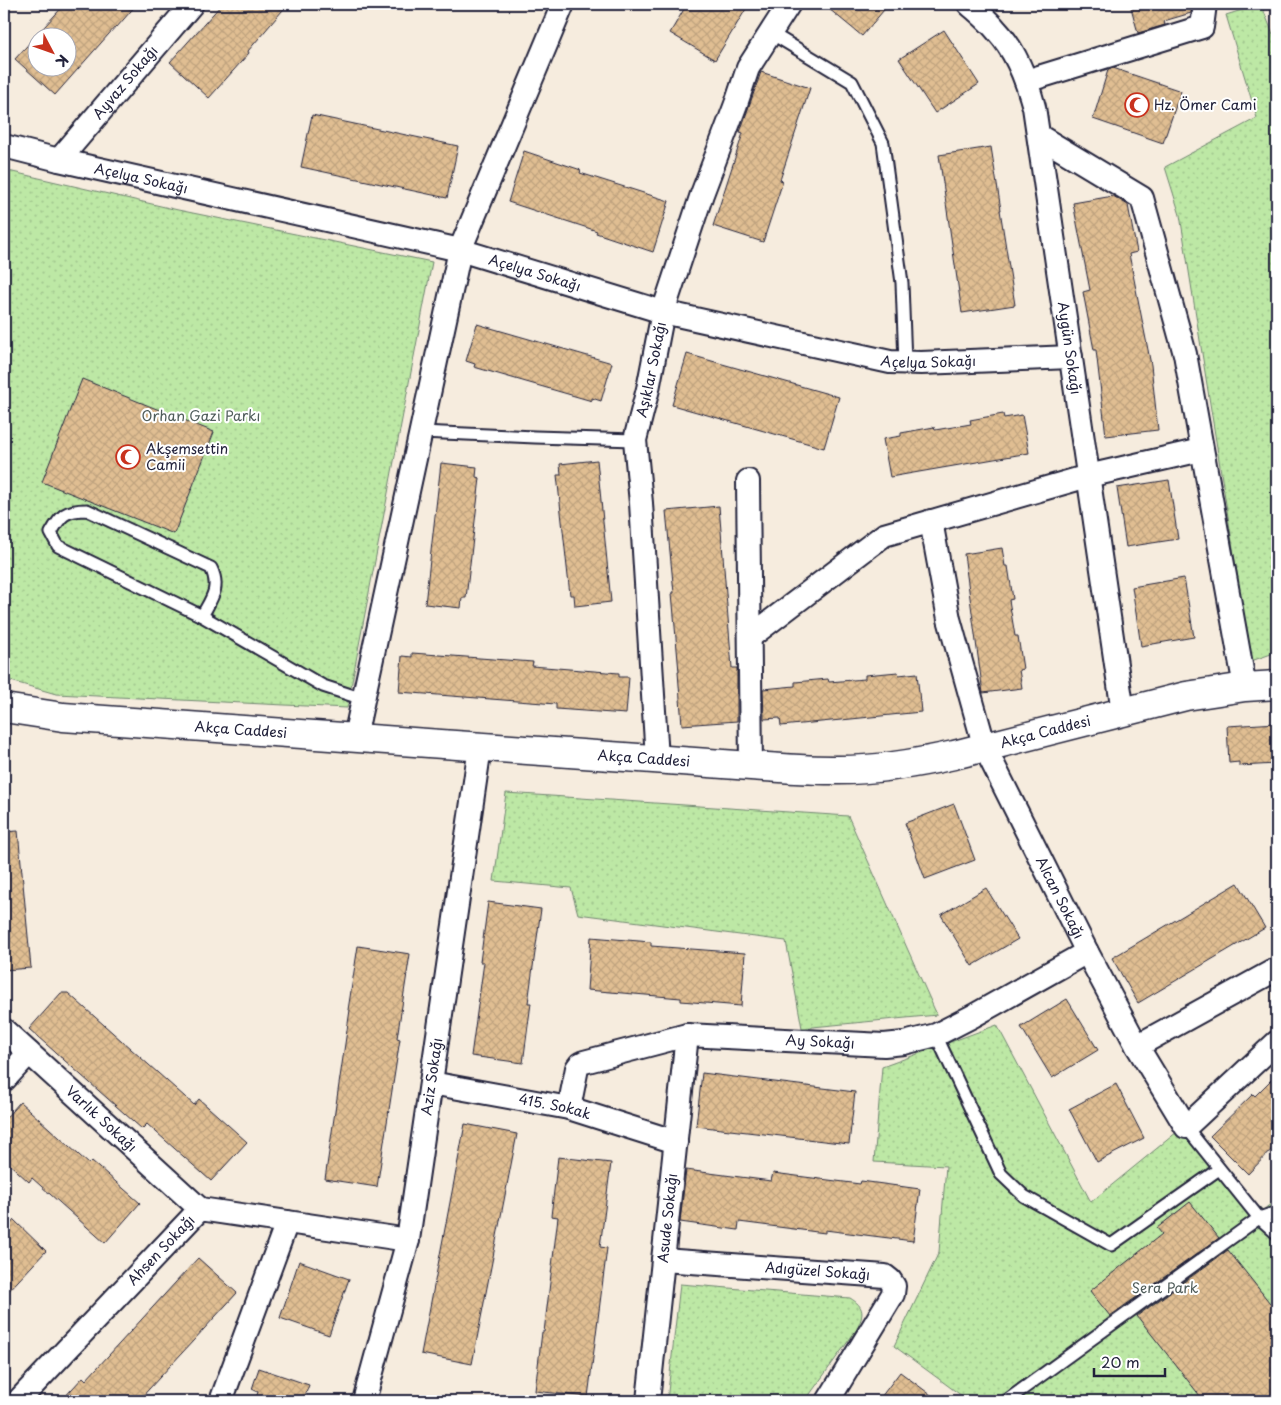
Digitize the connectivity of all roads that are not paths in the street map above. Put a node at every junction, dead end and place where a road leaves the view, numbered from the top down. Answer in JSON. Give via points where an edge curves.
{"nodes":[{"id":1,"x":192,"y":4,"type":"edge"},
{"id":2,"x":563,"y":4,"type":"edge"},
{"id":3,"x":789,"y":4,"type":"edge"},
{"id":4,"x":969,"y":4,"type":"edge"},
{"id":5,"x":1205,"y":4,"type":"edge"},
{"id":6,"x":771,"y":33,"type":"junction"},
{"id":7,"x":1026,"y":81,"type":"junction"},
{"id":8,"x":1039,"y":136,"type":"junction"},
{"id":9,"x":4,"y":146,"type":"edge"},
{"id":10,"x":59,"y":160,"type":"junction"},
{"id":11,"x":460,"y":250,"type":"junction"},
{"id":12,"x":663,"y":312,"type":"junction"},
{"id":13,"x":1071,"y":357,"type":"junction"},
{"id":14,"x":905,"y":363,"type":"junction"},
{"id":15,"x":421,"y":432,"type":"junction"},
{"id":16,"x":635,"y":440,"type":"junction"},
{"id":17,"x":1201,"y":450,"type":"junction"},
{"id":18,"x":1088,"y":476,"type":"junction"},
{"id":19,"x":748,"y":480,"type":"dead end"},
{"id":20,"x":931,"y":521,"type":"junction"},
{"id":21,"x":202,"y":616,"type":"junction"},
{"id":22,"x":750,"y":637,"type":"junction"},
{"id":23,"x":1277,"y":685,"type":"edge"},
{"id":24,"x":1245,"y":687,"type":"junction"},
{"id":25,"x":363,"y":699,"type":"junction"},
{"id":26,"x":4,"y":708,"type":"edge"},
{"id":27,"x":1123,"y":712,"type":"junction"},
{"id":28,"x":355,"y":738,"type":"junction"},
{"id":29,"x":480,"y":747,"type":"junction"},
{"id":30,"x":985,"y":748,"type":"junction"},
{"id":31,"x":657,"y":759,"type":"junction"},
{"id":32,"x":751,"y":766,"type":"junction"},
{"id":33,"x":1087,"y":952,"type":"junction"},
{"id":34,"x":1277,"y":969,"type":"edge"},
{"id":35,"x":4,"y":1030,"type":"edge"},
{"id":36,"x":687,"y":1035,"type":"junction"},
{"id":37,"x":936,"y":1035,"type":"junction"},
{"id":38,"x":1277,"y":1042,"type":"edge"},
{"id":39,"x":1137,"y":1046,"type":"junction"},
{"id":40,"x":29,"y":1053,"type":"junction"},
{"id":41,"x":4,"y":1080,"type":"edge"},
{"id":42,"x":431,"y":1083,"type":"junction"},
{"id":43,"x":569,"y":1108,"type":"junction"},
{"id":44,"x":1186,"y":1127,"type":"junction"},
{"id":45,"x":676,"y":1142,"type":"junction"},
{"id":46,"x":1219,"y":1169,"type":"junction"},
{"id":47,"x":200,"y":1209,"type":"junction"},
{"id":48,"x":1277,"y":1212,"type":"edge"},
{"id":49,"x":1259,"y":1218,"type":"junction"},
{"id":50,"x":287,"y":1222,"type":"junction"},
{"id":51,"x":1277,"y":1234,"type":"edge"},
{"id":52,"x":408,"y":1240,"type":"junction"},
{"id":53,"x":664,"y":1260,"type":"junction"},
{"id":54,"x":18,"y":1401,"type":"edge"},
{"id":55,"x":221,"y":1401,"type":"edge"},
{"id":56,"x":364,"y":1401,"type":"edge"},
{"id":57,"x":648,"y":1401,"type":"edge"},
{"id":58,"x":828,"y":1401,"type":"edge"},
{"id":59,"x":1006,"y":1401,"type":"edge"}],
"edges":[{"from":1,"to":10,"type":"street","name":"Ayvaz Sokağı"},
{"from":2,"to":11,"type":"street"},
{"from":3,"to":6,"type":"street","name":"Aşıklar Sokağı"},
{"from":4,"to":7,"type":"street","name":"Aygün Sokağı","via":[[1005,40]]},
{"from":5,"to":7,"type":"street","via":[[1202,26]]},
{"from":6,"to":12,"type":"street","name":"Aşıklar Sokağı","via":[[748,68]]},
{"from":6,"to":14,"type":"lane","via":[[852,82],[883,143],[902,283]]},
{"from":7,"to":8,"type":"street","name":"Aygün Sokağı"},
{"from":8,"to":13,"type":"street","name":"Aygün Sokağı"},
{"from":8,"to":17,"type":"street","via":[[1142,198],[1185,354]]},
{"from":9,"to":10,"type":"street","name":"Açelya Sokağı"},
{"from":10,"to":11,"type":"street","name":"Açelya Sokağı"},
{"from":11,"to":12,"type":"street","name":"Açelya Sokağı"},
{"from":11,"to":15,"type":"street"},
{"from":12,"to":14,"type":"street","name":"Açelya Sokağı"},
{"from":12,"to":16,"type":"street","name":"Aşıklar Sokağı"},
{"from":13,"to":14,"type":"street","name":"Açelya Sokağı"},
{"from":13,"to":18,"type":"street","name":"Aygün Sokağı"},
{"from":15,"to":16,"type":"lane"},
{"from":15,"to":25,"type":"street"},
{"from":16,"to":31,"type":"street","name":"Aşıklar Sokağı"},
{"from":17,"to":18,"type":"street"},
{"from":17,"to":24,"type":"street"},
{"from":18,"to":20,"type":"street"},
{"from":18,"to":27,"type":"street","name":"Aygün Sokağı"},
{"from":19,"to":22,"type":"street"},
{"from":20,"to":22,"type":"street","via":[[884,535]]},
{"from":20,"to":30,"type":"street","name":"Alcan Sokağı","via":[[949,619]]},
{"from":21,"to":21,"type":"lane","via":[[58,546],[51,534],[59,520],[72,510],[87,510],[212,568],[216,577],[215,592]]},
{"from":21,"to":25,"type":"lane","via":[[323,686]]},
{"from":22,"to":32,"type":"street"},
{"from":23,"to":24,"type":"main road","name":"Akça Caddesi"},
{"from":24,"to":27,"type":"main road","name":"Akça Caddesi","via":[[1186,696]]},
{"from":25,"to":28,"type":"street"},
{"from":26,"to":28,"type":"main road","name":"Akça Caddesi","via":[[63,717]]},
{"from":27,"to":30,"type":"main road","name":"Akça Caddesi"},
{"from":28,"to":29,"type":"main road","name":"Akça Caddesi"},
{"from":29,"to":31,"type":"main road","name":"Akça Caddesi"},
{"from":29,"to":42,"type":"street","name":"Aziz Sokağı"},
{"from":30,"to":32,"type":"main road","name":"Akça Caddesi","via":[[925,762],[862,769]]},
{"from":30,"to":33,"type":"street","name":"Alcan Sokağı"},
{"from":31,"to":32,"type":"main road","name":"Akça Caddesi"},
{"from":33,"to":37,"type":"street","name":"Ay Sokağı"},
{"from":33,"to":39,"type":"street","name":"Alcan Sokağı"},
{"from":34,"to":39,"type":"street"},
{"from":35,"to":40,"type":"street","name":"Varlık Sokağı"},
{"from":36,"to":37,"type":"street","name":"Ay Sokağı","via":[[884,1044]]},
{"from":36,"to":43,"type":"street","name":"Ay Sokağı","via":[[580,1064]]},
{"from":36,"to":45,"type":"street","name":"Asude Sokağı"},
{"from":37,"to":46,"type":"lane","via":[[1001,1174],[1024,1196],[1111,1245]]},
{"from":38,"to":44,"type":"street"},
{"from":39,"to":44,"type":"street","name":"Alcan Sokağı"},
{"from":40,"to":41,"type":"street"},
{"from":40,"to":47,"type":"street","name":"Varlık Sokağı"},
{"from":42,"to":43,"type":"street","name":"415. Sokak"},
{"from":42,"to":52,"type":"street","name":"Aziz Sokağı"},
{"from":43,"to":45,"type":"street","name":"415. Sokak"},
{"from":44,"to":46,"type":"lane"},
{"from":45,"to":53,"type":"street","name":"Asude Sokağı"},
{"from":46,"to":49,"type":"lane"},
{"from":47,"to":50,"type":"street","name":"Ahsen Sokağı"},
{"from":47,"to":54,"type":"street","name":"Ahsen Sokağı"},
{"from":48,"to":49,"type":"lane"},
{"from":49,"to":51,"type":"lane"},
{"from":49,"to":59,"type":"lane"},
{"from":50,"to":52,"type":"street","name":"Ahsen Sokağı"},
{"from":50,"to":55,"type":"street"},
{"from":52,"to":56,"type":"street","name":"Aziz Sokağı"},
{"from":53,"to":57,"type":"street","name":"Asude Sokağı"},
{"from":53,"to":58,"type":"street","name":"Adıgüzel Sokağı","via":[[888,1278],[894,1286],[893,1294]]}]}
